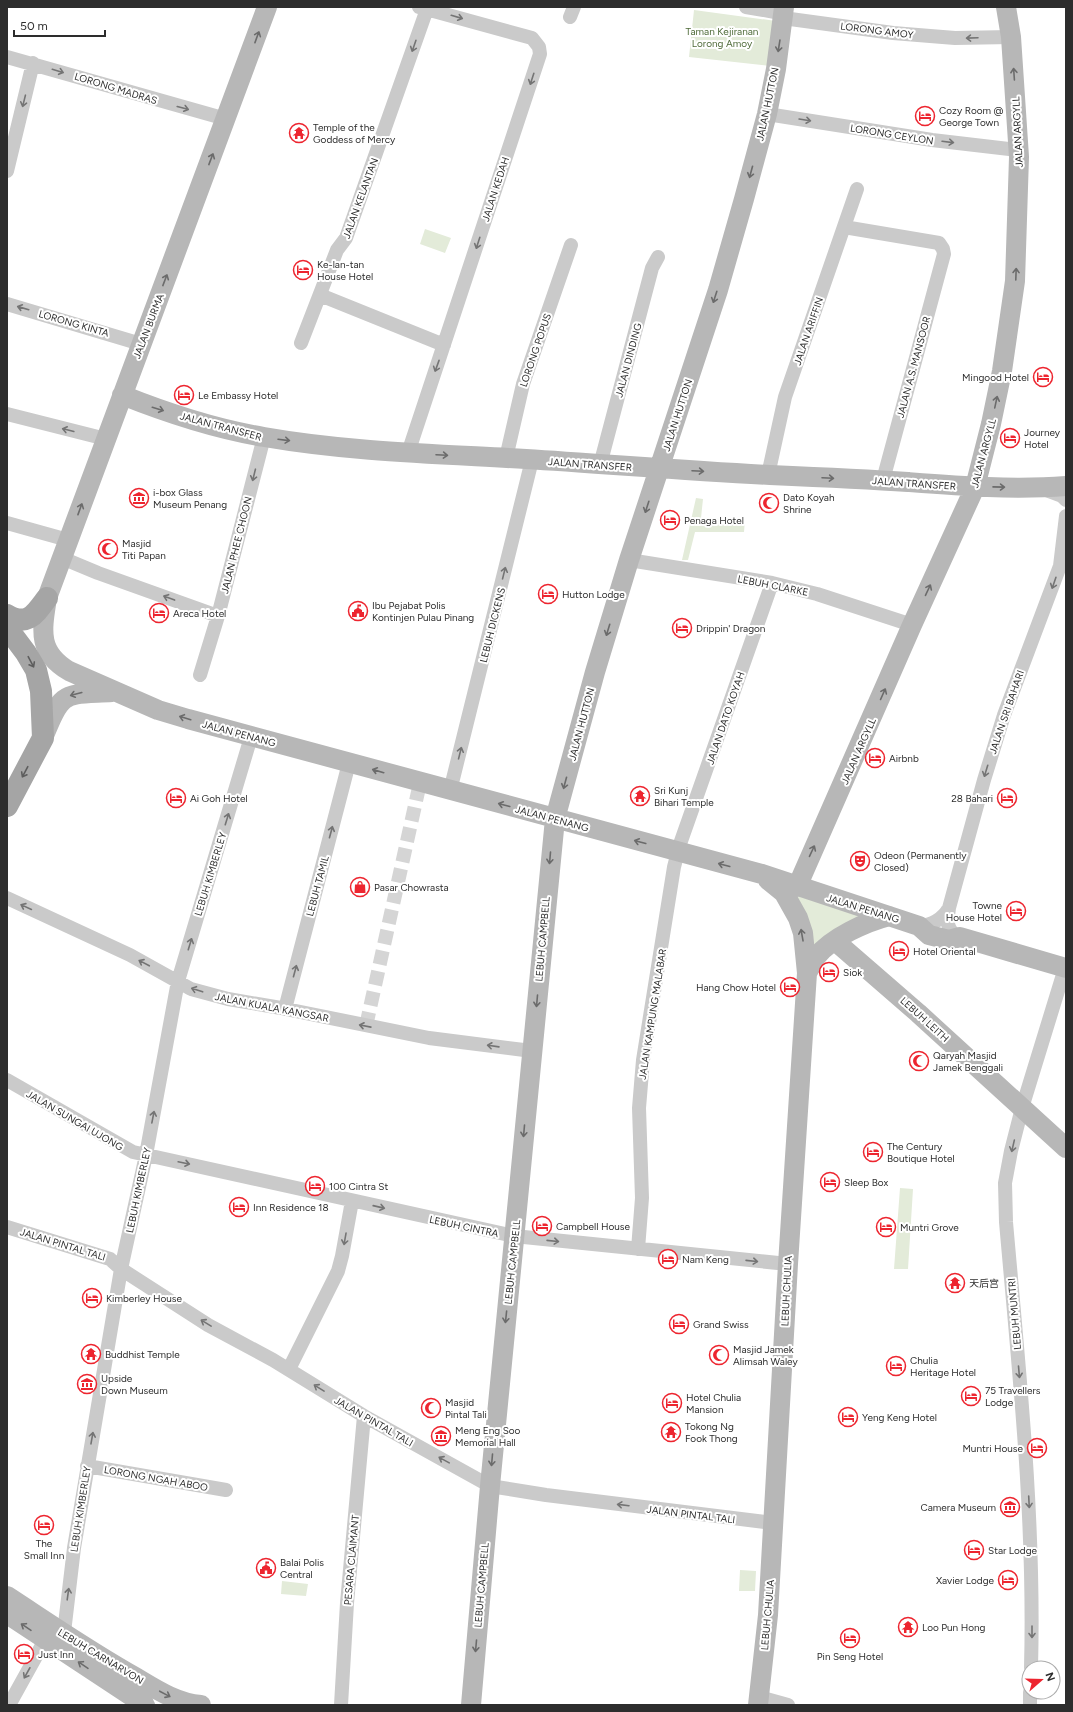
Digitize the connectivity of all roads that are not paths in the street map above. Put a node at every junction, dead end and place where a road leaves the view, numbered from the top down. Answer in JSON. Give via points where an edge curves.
{"nodes":[{"id":1,"x":268,"y":7,"type":"edge"},
{"id":2,"x":746,"y":7,"type":"edge"},
{"id":3,"x":1006,"y":7,"type":"edge"},
{"id":4,"x":423,"y":8,"type":"edge"},
{"id":5,"x":784,"y":12,"type":"edge"},
{"id":6,"x":1011,"y":37,"type":"junction"},
{"id":7,"x":7,"y":57,"type":"edge"},
{"id":8,"x":33,"y":63,"type":"junction"},
{"id":9,"x":767,"y":114,"type":"junction"},
{"id":10,"x":226,"y":119,"type":"junction"},
{"id":11,"x":1018,"y":150,"type":"junction"},
{"id":12,"x":7,"y":171,"type":"edge"},
{"id":13,"x":857,"y":189,"type":"dead end"},
{"id":14,"x":844,"y":227,"type":"junction"},
{"id":15,"x":571,"y":245,"type":"dead end"},
{"id":16,"x":658,"y":257,"type":"dead end"},
{"id":17,"x":320,"y":295,"type":"junction"},
{"id":18,"x":7,"y":304,"type":"edge"},
{"id":19,"x":302,"y":343,"type":"dead end"},
{"id":20,"x":141,"y":344,"type":"junction"},
{"id":21,"x":444,"y":345,"type":"junction"},
{"id":22,"x":122,"y":395,"type":"junction"},
{"id":23,"x":7,"y":414,"type":"edge"},
{"id":24,"x":264,"y":437,"type":"junction"},
{"id":25,"x":106,"y":439,"type":"junction"},
{"id":26,"x":408,"y":453,"type":"junction"},
{"id":27,"x":506,"y":458,"type":"junction"},
{"id":28,"x":532,"y":460,"type":"junction"},
{"id":29,"x":600,"y":465,"type":"junction"},
{"id":30,"x":659,"y":470,"type":"junction"},
{"id":31,"x":768,"y":475,"type":"junction"},
{"id":32,"x":883,"y":480,"type":"junction"},
{"id":33,"x":975,"y":486,"type":"junction"},
{"id":34,"x":1066,"y":486,"type":"edge"},
{"id":35,"x":1042,"y":488,"type":"junction"},
{"id":36,"x":1066,"y":500,"type":"edge"},
{"id":37,"x":1066,"y":517,"type":"edge"},
{"id":38,"x":7,"y":523,"type":"edge"},
{"id":39,"x":65,"y":549,"type":"junction"},
{"id":40,"x":629,"y":560,"type":"junction"},
{"id":41,"x":772,"y":583,"type":"junction"},
{"id":42,"x":47,"y":598,"type":"junction"},
{"id":43,"x":7,"y":615,"type":"edge"},
{"id":44,"x":218,"y":616,"type":"junction"},
{"id":45,"x":912,"y":625,"type":"junction"},
{"id":46,"x":7,"y":632,"type":"edge"},
{"id":47,"x":46,"y":649,"type":"joint"},
{"id":48,"x":200,"y":675,"type":"dead end"},
{"id":49,"x":114,"y":692,"type":"junction"},
{"id":50,"x":251,"y":737,"type":"junction"},
{"id":51,"x":43,"y":738,"type":"junction"},
{"id":52,"x":349,"y":763,"type":"junction"},
{"id":53,"x":450,"y":791,"type":"junction"},
{"id":54,"x":7,"y":806,"type":"edge"},
{"id":55,"x":555,"y":819,"type":"junction"},
{"id":56,"x":678,"y":852,"type":"junction"},
{"id":57,"x":762,"y":874,"type":"junction"},
{"id":58,"x":797,"y":887,"type":"junction"},
{"id":59,"x":7,"y":898,"type":"edge"},
{"id":60,"x":949,"y":908,"type":"junction"},
{"id":61,"x":889,"y":916,"type":"junction"},
{"id":62,"x":918,"y":926,"type":"junction"},
{"id":63,"x":958,"y":937,"type":"junction"},
{"id":64,"x":836,"y":940,"type":"junction"},
{"id":65,"x":1065,"y":968,"type":"edge"},
{"id":66,"x":807,"y":973,"type":"junction"},
{"id":67,"x":178,"y":981,"type":"junction"},
{"id":68,"x":285,"y":1009,"type":"junction"},
{"id":69,"x":532,"y":1051,"type":"junction"},
{"id":70,"x":7,"y":1080,"type":"edge"},
{"id":71,"x":1022,"y":1108,"type":"junction"},
{"id":72,"x":1066,"y":1148,"type":"edge"},
{"id":73,"x":146,"y":1155,"type":"junction"},
{"id":74,"x":352,"y":1200,"type":"junction"},
{"id":75,"x":7,"y":1227,"type":"edge"},
{"id":76,"x":514,"y":1236,"type":"junction"},
{"id":77,"x":638,"y":1249,"type":"junction"},
{"id":78,"x":788,"y":1264,"type":"junction"},
{"id":79,"x":121,"y":1269,"type":"junction"},
{"id":80,"x":289,"y":1369,"type":"junction"},
{"id":81,"x":364,"y":1416,"type":"junction"},
{"id":82,"x":87,"y":1466,"type":"junction"},
{"id":83,"x":490,"y":1486,"type":"junction"},
{"id":84,"x":226,"y":1490,"type":"dead end"},
{"id":85,"x":773,"y":1523,"type":"junction"},
{"id":86,"x":7,"y":1596,"type":"edge"},
{"id":87,"x":7,"y":1614,"type":"edge"},
{"id":88,"x":57,"y":1641,"type":"junction"},
{"id":89,"x":1031,"y":1660,"type":"edge"},
{"id":90,"x":759,"y":1701,"type":"edge"},
{"id":91,"x":9,"y":1705,"type":"edge"},
{"id":92,"x":145,"y":1705,"type":"edge"},
{"id":93,"x":201,"y":1705,"type":"edge"},
{"id":94,"x":341,"y":1705,"type":"edge"},
{"id":95,"x":471,"y":1705,"type":"edge"},
{"id":96,"x":788,"y":1705,"type":"edge"}],
"edges":[{"from":10,"to":1,"type":"main road","name":"JALAN BURMA","one_way":true},
{"from":2,"to":5,"type":"street","name":"LORONG AMOY"},
{"from":3,"to":6,"type":"main road","name":"JALAN ARGYLL"},
{"from":4,"to":17,"type":"street","name":"JALAN KELANTAN","one_way":true,"via":[[346,238],[337,250]]},
{"from":4,"to":21,"type":"street","name":"JALAN KEDAH","one_way":true,"via":[[532,38],[540,47],[540,54]]},
{"from":6,"to":5,"type":"street","name":"LORONG AMOY","one_way":true,"via":[[955,38],[893,33]]},
{"from":5,"to":9,"type":"main road","name":"JALAN HUTTON","one_way":true},
{"from":11,"to":6,"type":"main road","name":"JALAN ARGYLL","one_way":true},
{"from":7,"to":8,"type":"street","name":"LORONG MADRAS"},
{"from":8,"to":10,"type":"street","name":"LORONG MADRAS","one_way":true},
{"from":8,"to":12,"type":"street","one_way":true},
{"from":9,"to":11,"type":"street","name":"LORONG CEYLON","one_way":true,"via":[[932,140]]},
{"from":9,"to":30,"type":"main road","name":"JALAN HUTTON","one_way":true,"via":[[718,290]]},
{"from":20,"to":10,"type":"main road","name":"JALAN BURMA","one_way":true},
{"from":33,"to":11,"type":"main road","name":"JALAN ARGYLL","one_way":true,"via":[[1002,371],[1015,281]]},
{"from":13,"to":14,"type":"street","name":"JALAN ARIFFIN"},
{"from":14,"to":31,"type":"street","name":"JALAN ARIFFIN","via":[[785,396]]},
{"from":14,"to":32,"type":"street","name":"JALAN A.S. MANSOOR","via":[[939,243],[943,251]]},
{"from":15,"to":27,"type":"street","name":"LORONG POPUS","via":[[523,384]]},
{"from":16,"to":29,"type":"street","name":"JALAN DINDING","via":[[652,268]]},
{"from":17,"to":19,"type":"street","name":"JALAN KELANTAN"},
{"from":17,"to":21,"type":"street"},
{"from":20,"to":18,"type":"street","name":"LORONG KINTA","one_way":true},
{"from":20,"to":22,"type":"main road","name":"JALAN BURMA"},
{"from":21,"to":26,"type":"street","name":"JALAN KEDAH","one_way":true},
{"from":22,"to":24,"type":"main road","name":"JALAN TRANSFER","one_way":true,"via":[[197,421]]},
{"from":22,"to":25,"type":"main road","name":"JALAN BURMA"},
{"from":25,"to":23,"type":"street","one_way":true},
{"from":24,"to":26,"type":"main road","name":"JALAN TRANSFER","one_way":true},
{"from":24,"to":44,"type":"street","name":"JALAN PHEE CHOON","one_way":true},
{"from":39,"to":25,"type":"main road","name":"JALAN BURMA","one_way":true},
{"from":26,"to":27,"type":"main road","name":"JALAN TRANSFER","one_way":true},
{"from":27,"to":28,"type":"main road","name":"JALAN TRANSFER"},
{"from":28,"to":29,"type":"main road","name":"JALAN TRANSFER"},
{"from":53,"to":28,"type":"street","name":"LEBUH DICKENS","one_way":true},
{"from":29,"to":30,"type":"main road","name":"JALAN TRANSFER"},
{"from":30,"to":31,"type":"main road","name":"JALAN TRANSFER","one_way":true},
{"from":30,"to":40,"type":"main road","name":"JALAN HUTTON","one_way":true},
{"from":31,"to":32,"type":"main road","name":"JALAN TRANSFER","one_way":true},
{"from":32,"to":33,"type":"main road","name":"JALAN TRANSFER"},
{"from":33,"to":35,"type":"main road","name":"JALAN TRANSFER","one_way":true},
{"from":45,"to":33,"type":"main road","name":"JALAN ARGYLL","one_way":true},
{"from":34,"to":35,"type":"main road","name":"JALAN TRANSFER"},
{"from":35,"to":36,"type":"street"},
{"from":37,"to":60,"type":"street","name":"JALAN SRI BAHARI","one_way":true,"via":[[1060,566],[1004,715]]},
{"from":38,"to":39,"type":"street"},
{"from":39,"to":42,"type":"main road","name":"JALAN BURMA"},
{"from":44,"to":39,"type":"street","one_way":true,"via":[[98,573]]},
{"from":40,"to":41,"type":"street","name":"LEBUH CLARKE"},
{"from":40,"to":55,"type":"main road","name":"JALAN HUTTON","one_way":true},
{"from":41,"to":45,"type":"street","name":"LEBUH CLARKE","via":[[817,594]]},
{"from":41,"to":56,"type":"street","name":"JALAN DATO KOYAH"},
{"from":42,"to":43,"type":"main road","via":[[37,612],[26,619],[17,620]]},
{"from":42,"to":47,"type":"main road","name":"JALAN BURMA","via":[[42,634]]},
{"from":44,"to":48,"type":"street","name":"JALAN PHEE CHOON"},
{"from":58,"to":45,"type":"main road","name":"JALAN ARGYLL","one_way":true},
{"from":46,"to":51,"type":"main road","one_way":true,"via":[[14,637],[36,670],[42,691]]},
{"from":47,"to":49,"type":"main road","name":"JALAN PENANG","via":[[61,667]]},
{"from":50,"to":49,"type":"main road","name":"JALAN PENANG","one_way":true,"via":[[165,712]]},
{"from":49,"to":51,"type":"main road","one_way":true,"via":[[83,692],[67,697],[56,707]]},
{"from":50,"to":52,"type":"main road","name":"JALAN PENANG"},
{"from":67,"to":50,"type":"street","name":"LEBUH KIMBERLEY","one_way":true},
{"from":51,"to":54,"type":"main road","one_way":true},
{"from":53,"to":52,"type":"main road","name":"JALAN PENANG","one_way":true},
{"from":68,"to":52,"type":"street","name":"LEBUH TAMIL","one_way":true},
{"from":55,"to":53,"type":"main road","name":"JALAN PENANG","one_way":true},
{"from":56,"to":55,"type":"main road","name":"JALAN PENANG","one_way":true},
{"from":55,"to":69,"type":"main road","name":"LEBUH CAMPBELL","one_way":true},
{"from":57,"to":56,"type":"main road","name":"JALAN PENANG","one_way":true},
{"from":56,"to":77,"type":"street","name":"JALAN KAMPUNG MALABAR","via":[[643,1060],[639,1108],[642,1198]]},
{"from":57,"to":58,"type":"main road","name":"JALAN PENANG"},
{"from":66,"to":57,"type":"main road","name":"LEBUH CHULIA","one_way":true,"via":[[798,918],[784,893]]},
{"from":58,"to":61,"type":"main road","name":"JALAN PENANG"},
{"from":67,"to":59,"type":"street","name":"JALAN KUALA KANGSAR","one_way":true,"via":[[130,955]]},
{"from":60,"to":62,"type":"street","via":[[938,920]]},
{"from":60,"to":63,"type":"street","name":"JALAN SRI BAHARI","via":[[947,923]]},
{"from":61,"to":62,"type":"main road","name":"JALAN PENANG"},
{"from":61,"to":64,"type":"main road","name":"LEBUH CHULIA"},
{"from":62,"to":63,"type":"main road","name":"JALAN PENANG","via":[[929,934],[949,940]]},
{"from":63,"to":65,"type":"main road","name":"JALAN PENANG"},
{"from":64,"to":66,"type":"main road","name":"LEBUH CHULIA","via":[[816,957]]},
{"from":64,"to":71,"type":"main road","name":"LEBUH LEITH"},
{"from":65,"to":71,"type":"street","name":"LEBUH MUNTRI"},
{"from":66,"to":78,"type":"main road","name":"LEBUH CHULIA"},
{"from":68,"to":67,"type":"street","name":"JALAN KUALA KANGSAR","one_way":true,"via":[[228,999],[191,989]]},
{"from":73,"to":67,"type":"street","name":"LEBUH KIMBERLEY","one_way":true},
{"from":69,"to":68,"type":"street","name":"JALAN KUALA KANGSAR","one_way":true,"via":[[428,1038]]},
{"from":69,"to":76,"type":"main road","name":"LEBUH CAMPBELL","one_way":true},
{"from":70,"to":73,"type":"street","name":"JALAN SUNGAI UJONG","via":[[128,1150]]},
{"from":71,"to":72,"type":"main road","name":"LEBUH LEITH"},
{"from":71,"to":89,"type":"street","name":"LEBUH MUNTRI","one_way":true,"via":[[1005,1183],[1029,1500]]},
{"from":73,"to":74,"type":"street","name":"LEBUH CINTRA","one_way":true},
{"from":73,"to":79,"type":"street","name":"LEBUH KIMBERLEY"},
{"from":74,"to":76,"type":"street","name":"LEBUH CINTRA","one_way":true},
{"from":74,"to":80,"type":"street","one_way":true,"via":[[338,1271]]},
{"from":75,"to":79,"type":"street","name":"JALAN PINTAL TALI","via":[[110,1259]]},
{"from":76,"to":77,"type":"street","name":"LEBUH CINTRA","one_way":true},
{"from":76,"to":83,"type":"main road","name":"LEBUH CAMPBELL","one_way":true},
{"from":77,"to":78,"type":"street","name":"LEBUH CINTRA","one_way":true},
{"from":78,"to":85,"type":"main road","name":"LEBUH CHULIA"},
{"from":80,"to":79,"type":"street","name":"JALAN PINTAL TALI","one_way":true,"via":[[208,1325]]},
{"from":82,"to":79,"type":"street","name":"LEBUH KIMBERLEY","one_way":true},
{"from":81,"to":80,"type":"street","name":"JALAN PINTAL TALI","one_way":true},
{"from":83,"to":81,"type":"street","name":"JALAN PINTAL TALI","one_way":true},
{"from":81,"to":94,"type":"street","name":"PESARA CLAIMANT","via":[[347,1604]]},
{"from":82,"to":84,"type":"street","name":"LORONG NGAH ABOO"},
{"from":88,"to":82,"type":"street","name":"LEBUH KIMBERLEY","one_way":true},
{"from":85,"to":83,"type":"street","name":"JALAN PINTAL TALI","one_way":true},
{"from":83,"to":95,"type":"main road","name":"LEBUH CAMPBELL","one_way":true},
{"from":85,"to":90,"type":"main road","name":"LEBUH CHULIA","via":[[768,1615]]},
{"from":86,"to":88,"type":"main road","name":"LEBUH CARNARVON"},
{"from":88,"to":87,"type":"main road","name":"LEBUH CARNARVON","one_way":true},
{"from":88,"to":91,"type":"street","one_way":true},
{"from":92,"to":88,"type":"main road","name":"LEBUH CARNARVON","one_way":true},
{"from":88,"to":93,"type":"main road","name":"LEBUH CARNARVON","one_way":true,"via":[[111,1664],[169,1696],[188,1704]]},
{"from":90,"to":96,"type":"street"}]}
